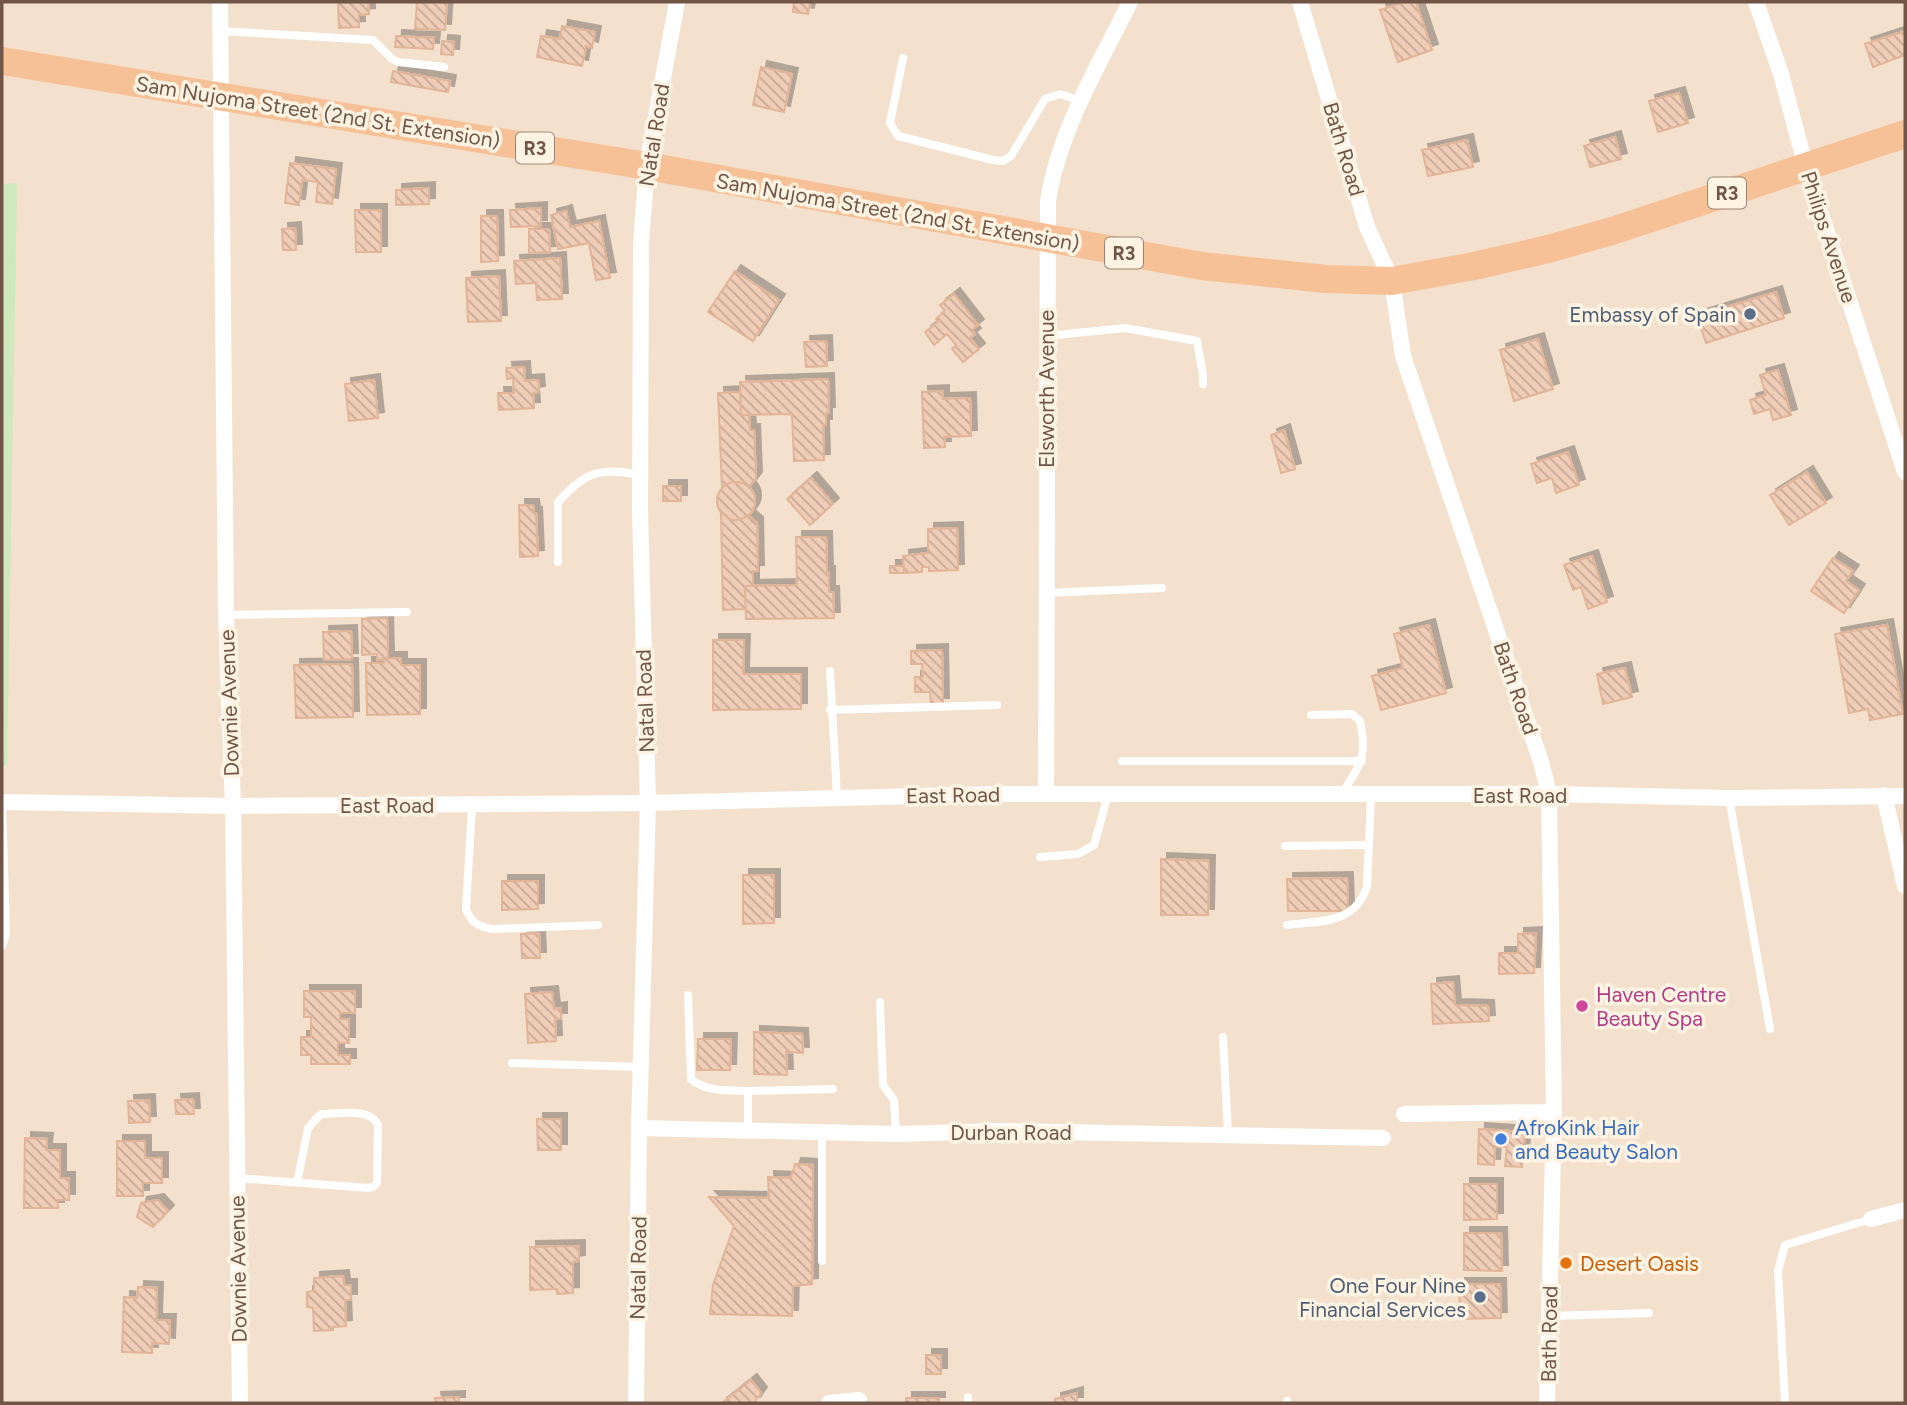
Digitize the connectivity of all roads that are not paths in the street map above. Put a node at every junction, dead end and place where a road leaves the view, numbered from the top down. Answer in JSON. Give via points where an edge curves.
{"nodes":[{"id":1,"x":220,"y":2,"type":"edge"},
{"id":2,"x":677,"y":2,"type":"edge"},
{"id":3,"x":1130,"y":2,"type":"edge"},
{"id":4,"x":1300,"y":2,"type":"edge"},
{"id":5,"x":1756,"y":2,"type":"edge"},
{"id":6,"x":220,"y":32,"type":"junction"},
{"id":7,"x":903,"y":58,"type":"dead end"},
{"id":8,"x":2,"y":61,"type":"edge"},
{"id":9,"x":444,"y":66,"type":"dead end"},
{"id":10,"x":220,"y":96,"type":"junction"},
{"id":11,"x":1082,"y":101,"type":"junction"},
{"id":12,"x":1905,"y":134,"type":"edge"},
{"id":13,"x":647,"y":166,"type":"junction"},
{"id":14,"x":1806,"y":168,"type":"junction"},
{"id":15,"x":1046,"y":240,"type":"junction"},
{"id":16,"x":1392,"y":281,"type":"junction"},
{"id":17,"x":1046,"y":336,"type":"junction"},
{"id":18,"x":1203,"y":384,"type":"dead end"},
{"id":19,"x":1905,"y":472,"type":"edge"},
{"id":20,"x":640,"y":475,"type":"junction"},
{"id":21,"x":558,"y":562,"type":"dead end"},
{"id":22,"x":1162,"y":588,"type":"dead end"},
{"id":23,"x":1046,"y":593,"type":"junction"},
{"id":24,"x":407,"y":612,"type":"dead end"},
{"id":25,"x":226,"y":615,"type":"junction"},
{"id":26,"x":830,"y":671,"type":"dead end"},
{"id":27,"x":997,"y":705,"type":"dead end"},
{"id":28,"x":830,"y":710,"type":"junction"},
{"id":29,"x":1311,"y":715,"type":"dead end"},
{"id":30,"x":1122,"y":761,"type":"dead end"},
{"id":31,"x":1362,"y":761,"type":"junction"},
{"id":32,"x":1046,"y":794,"type":"junction"},
{"id":33,"x":1108,"y":794,"type":"junction"},
{"id":34,"x":1549,"y":794,"type":"junction"},
{"id":35,"x":1884,"y":795,"type":"junction"},
{"id":36,"x":1341,"y":796,"type":"junction"},
{"id":37,"x":1371,"y":796,"type":"junction"},
{"id":38,"x":1905,"y":796,"type":"edge"},
{"id":39,"x":837,"y":797,"type":"junction"},
{"id":40,"x":1729,"y":798,"type":"junction"},
{"id":41,"x":2,"y":802,"type":"edge"},
{"id":42,"x":648,"y":803,"type":"junction"},
{"id":43,"x":472,"y":805,"type":"junction"},
{"id":44,"x":233,"y":806,"type":"junction"},
{"id":45,"x":1369,"y":845,"type":"junction"},
{"id":46,"x":1285,"y":846,"type":"dead end"},
{"id":47,"x":1040,"y":857,"type":"dead end"},
{"id":48,"x":1905,"y":886,"type":"edge"},
{"id":49,"x":598,"y":925,"type":"dead end"},
{"id":50,"x":1287,"y":925,"type":"dead end"},
{"id":51,"x":2,"y":946,"type":"edge"},
{"id":52,"x":688,"y":995,"type":"dead end"},
{"id":53,"x":880,"y":1002,"type":"dead end"},
{"id":54,"x":1770,"y":1029,"type":"dead end"},
{"id":55,"x":1223,"y":1037,"type":"dead end"},
{"id":56,"x":512,"y":1063,"type":"dead end"},
{"id":57,"x":641,"y":1067,"type":"junction"},
{"id":58,"x":833,"y":1089,"type":"dead end"},
{"id":59,"x":748,"y":1091,"type":"junction"},
{"id":60,"x":1554,"y":1112,"type":"junction"},
{"id":61,"x":1404,"y":1114,"type":"dead end"},
{"id":62,"x":639,"y":1128,"type":"junction"},
{"id":63,"x":748,"y":1129,"type":"junction"},
{"id":64,"x":821,"y":1133,"type":"junction"},
{"id":65,"x":896,"y":1133,"type":"junction"},
{"id":66,"x":1228,"y":1134,"type":"junction"},
{"id":67,"x":1383,"y":1138,"type":"dead end"},
{"id":68,"x":237,"y":1178,"type":"junction"},
{"id":69,"x":298,"y":1183,"type":"junction"},
{"id":70,"x":1905,"y":1210,"type":"edge"},
{"id":71,"x":1871,"y":1219,"type":"joint"},
{"id":72,"x":821,"y":1261,"type":"dead end"},
{"id":73,"x":1649,"y":1313,"type":"dead end"},
{"id":74,"x":1549,"y":1316,"type":"junction"},
{"id":75,"x":859,"y":1400,"type":"dead end"},
{"id":76,"x":240,"y":1403,"type":"edge"},
{"id":77,"x":636,"y":1403,"type":"edge"},
{"id":78,"x":829,"y":1403,"type":"edge"},
{"id":79,"x":1547,"y":1403,"type":"edge"},
{"id":80,"x":1785,"y":1403,"type":"edge"}],
"edges":[{"from":1,"to":6,"type":"street","name":"Downie Avenue"},
{"from":2,"to":13,"type":"street","name":"Natal Road"},
{"from":3,"to":11,"type":"street","name":"Elsworth Avenue"},
{"from":4,"to":16,"type":"street","name":"Bath Road","via":[[1367,227]]},
{"from":5,"to":14,"type":"street","name":"Philips Avenue"},
{"from":6,"to":9,"type":"lane","via":[[373,40],[398,62]]},
{"from":6,"to":10,"type":"street","name":"Downie Avenue"},
{"from":7,"to":11,"type":"lane","via":[[890,123],[898,136],[993,160],[1011,156],[1045,99],[1060,94]]},
{"from":8,"to":10,"type":"highway","name":"Sam Nujoma Street (2nd St. Extension)","number":"R3"},
{"from":10,"to":13,"type":"highway","name":"Sam Nujoma Street (2nd St. Extension)","number":"R3"},
{"from":10,"to":25,"type":"street","name":"Downie Avenue"},
{"from":11,"to":15,"type":"street","name":"Elsworth Avenue","via":[[1052,176]]},
{"from":12,"to":14,"type":"highway","name":"Sam Nujoma Street (2nd St. Extension)","number":"R3"},
{"from":13,"to":15,"type":"highway","name":"Sam Nujoma Street (2nd St. Extension)","number":"R3"},
{"from":13,"to":20,"type":"street","name":"Natal Road","via":[[641,243]]},
{"from":14,"to":16,"type":"highway","name":"Sam Nujoma Street (2nd St. Extension)","number":"R3","via":[[1548,249]]},
{"from":14,"to":19,"type":"street","name":"Philips Avenue"},
{"from":15,"to":16,"type":"highway","name":"Sam Nujoma Street (2nd St. Extension)","number":"R3","via":[[1202,266]]},
{"from":15,"to":17,"type":"street","name":"Elsworth Avenue"},
{"from":16,"to":34,"type":"street","name":"Bath Road","via":[[1403,356]]},
{"from":17,"to":18,"type":"lane","via":[[1125,328],[1197,341]]},
{"from":17,"to":23,"type":"street","name":"Elsworth Avenue"},
{"from":20,"to":21,"type":"lane","via":[[602,470],[574,484],[558,502]]},
{"from":20,"to":42,"type":"street","name":"Natal Road"},
{"from":22,"to":23,"type":"lane"},
{"from":23,"to":32,"type":"street","name":"Elsworth Avenue"},
{"from":24,"to":25,"type":"lane"},
{"from":25,"to":44,"type":"street","name":"Downie Avenue"},
{"from":26,"to":28,"type":"lane"},
{"from":27,"to":28,"type":"lane"},
{"from":28,"to":39,"type":"lane"},
{"from":29,"to":31,"type":"lane","via":[[1352,715],[1360,721],[1365,740]]},
{"from":30,"to":31,"type":"lane"},
{"from":31,"to":36,"type":"lane"},
{"from":32,"to":33,"type":"street","name":"East Road"},
{"from":32,"to":39,"type":"street","name":"East Road"},
{"from":33,"to":36,"type":"street","name":"East Road"},
{"from":33,"to":47,"type":"lane","via":[[1094,845],[1078,854]]},
{"from":34,"to":36,"type":"lane"},
{"from":34,"to":37,"type":"street","name":"East Road"},
{"from":34,"to":40,"type":"street","name":"East Road"},
{"from":34,"to":60,"type":"street","name":"Bath Road"},
{"from":35,"to":38,"type":"street","name":"East Road"},
{"from":35,"to":40,"type":"street","name":"East Road"},
{"from":35,"to":48,"type":"street"},
{"from":36,"to":37,"type":"street","name":"East Road"},
{"from":37,"to":45,"type":"lane"},
{"from":39,"to":42,"type":"street","name":"East Road"},
{"from":40,"to":54,"type":"lane"},
{"from":41,"to":44,"type":"street","name":"East Road"},
{"from":41,"to":51,"type":"lane","via":[[6,935]]},
{"from":42,"to":43,"type":"street","name":"East Road"},
{"from":42,"to":57,"type":"street","name":"Natal Road"},
{"from":43,"to":44,"type":"street","name":"East Road"},
{"from":43,"to":49,"type":"lane","via":[[466,909],[476,926]]},
{"from":44,"to":68,"type":"street","name":"Downie Avenue"},
{"from":45,"to":46,"type":"lane"},
{"from":45,"to":50,"type":"lane","via":[[1367,886],[1356,908],[1335,919]]},
{"from":52,"to":59,"type":"lane","via":[[691,1079],[712,1089]]},
{"from":53,"to":65,"type":"lane","via":[[883,1085],[894,1100]]},
{"from":55,"to":66,"type":"lane"},
{"from":56,"to":57,"type":"lane"},
{"from":57,"to":62,"type":"street","name":"Natal Road"},
{"from":58,"to":59,"type":"lane"},
{"from":59,"to":63,"type":"lane"},
{"from":60,"to":61,"type":"street"},
{"from":60,"to":74,"type":"street","name":"Bath Road"},
{"from":62,"to":63,"type":"street","name":"Durban Road"},
{"from":62,"to":77,"type":"street","name":"Natal Road"},
{"from":63,"to":64,"type":"street","name":"Durban Road"},
{"from":64,"to":65,"type":"street","name":"Durban Road"},
{"from":64,"to":72,"type":"lane"},
{"from":65,"to":66,"type":"street","name":"Durban Road"},
{"from":66,"to":67,"type":"street","name":"Durban Road"},
{"from":68,"to":69,"type":"lane"},
{"from":68,"to":76,"type":"street","name":"Downie Avenue"},
{"from":69,"to":69,"type":"lane","via":[[373,1187],[377,1183],[375,1118],[321,1114],[308,1128]]},
{"from":70,"to":71,"type":"street"},
{"from":71,"to":80,"type":"lane","via":[[1785,1245],[1778,1270]]},
{"from":73,"to":74,"type":"lane"},
{"from":74,"to":79,"type":"street","name":"Bath Road"},
{"from":75,"to":78,"type":"street"}]}
